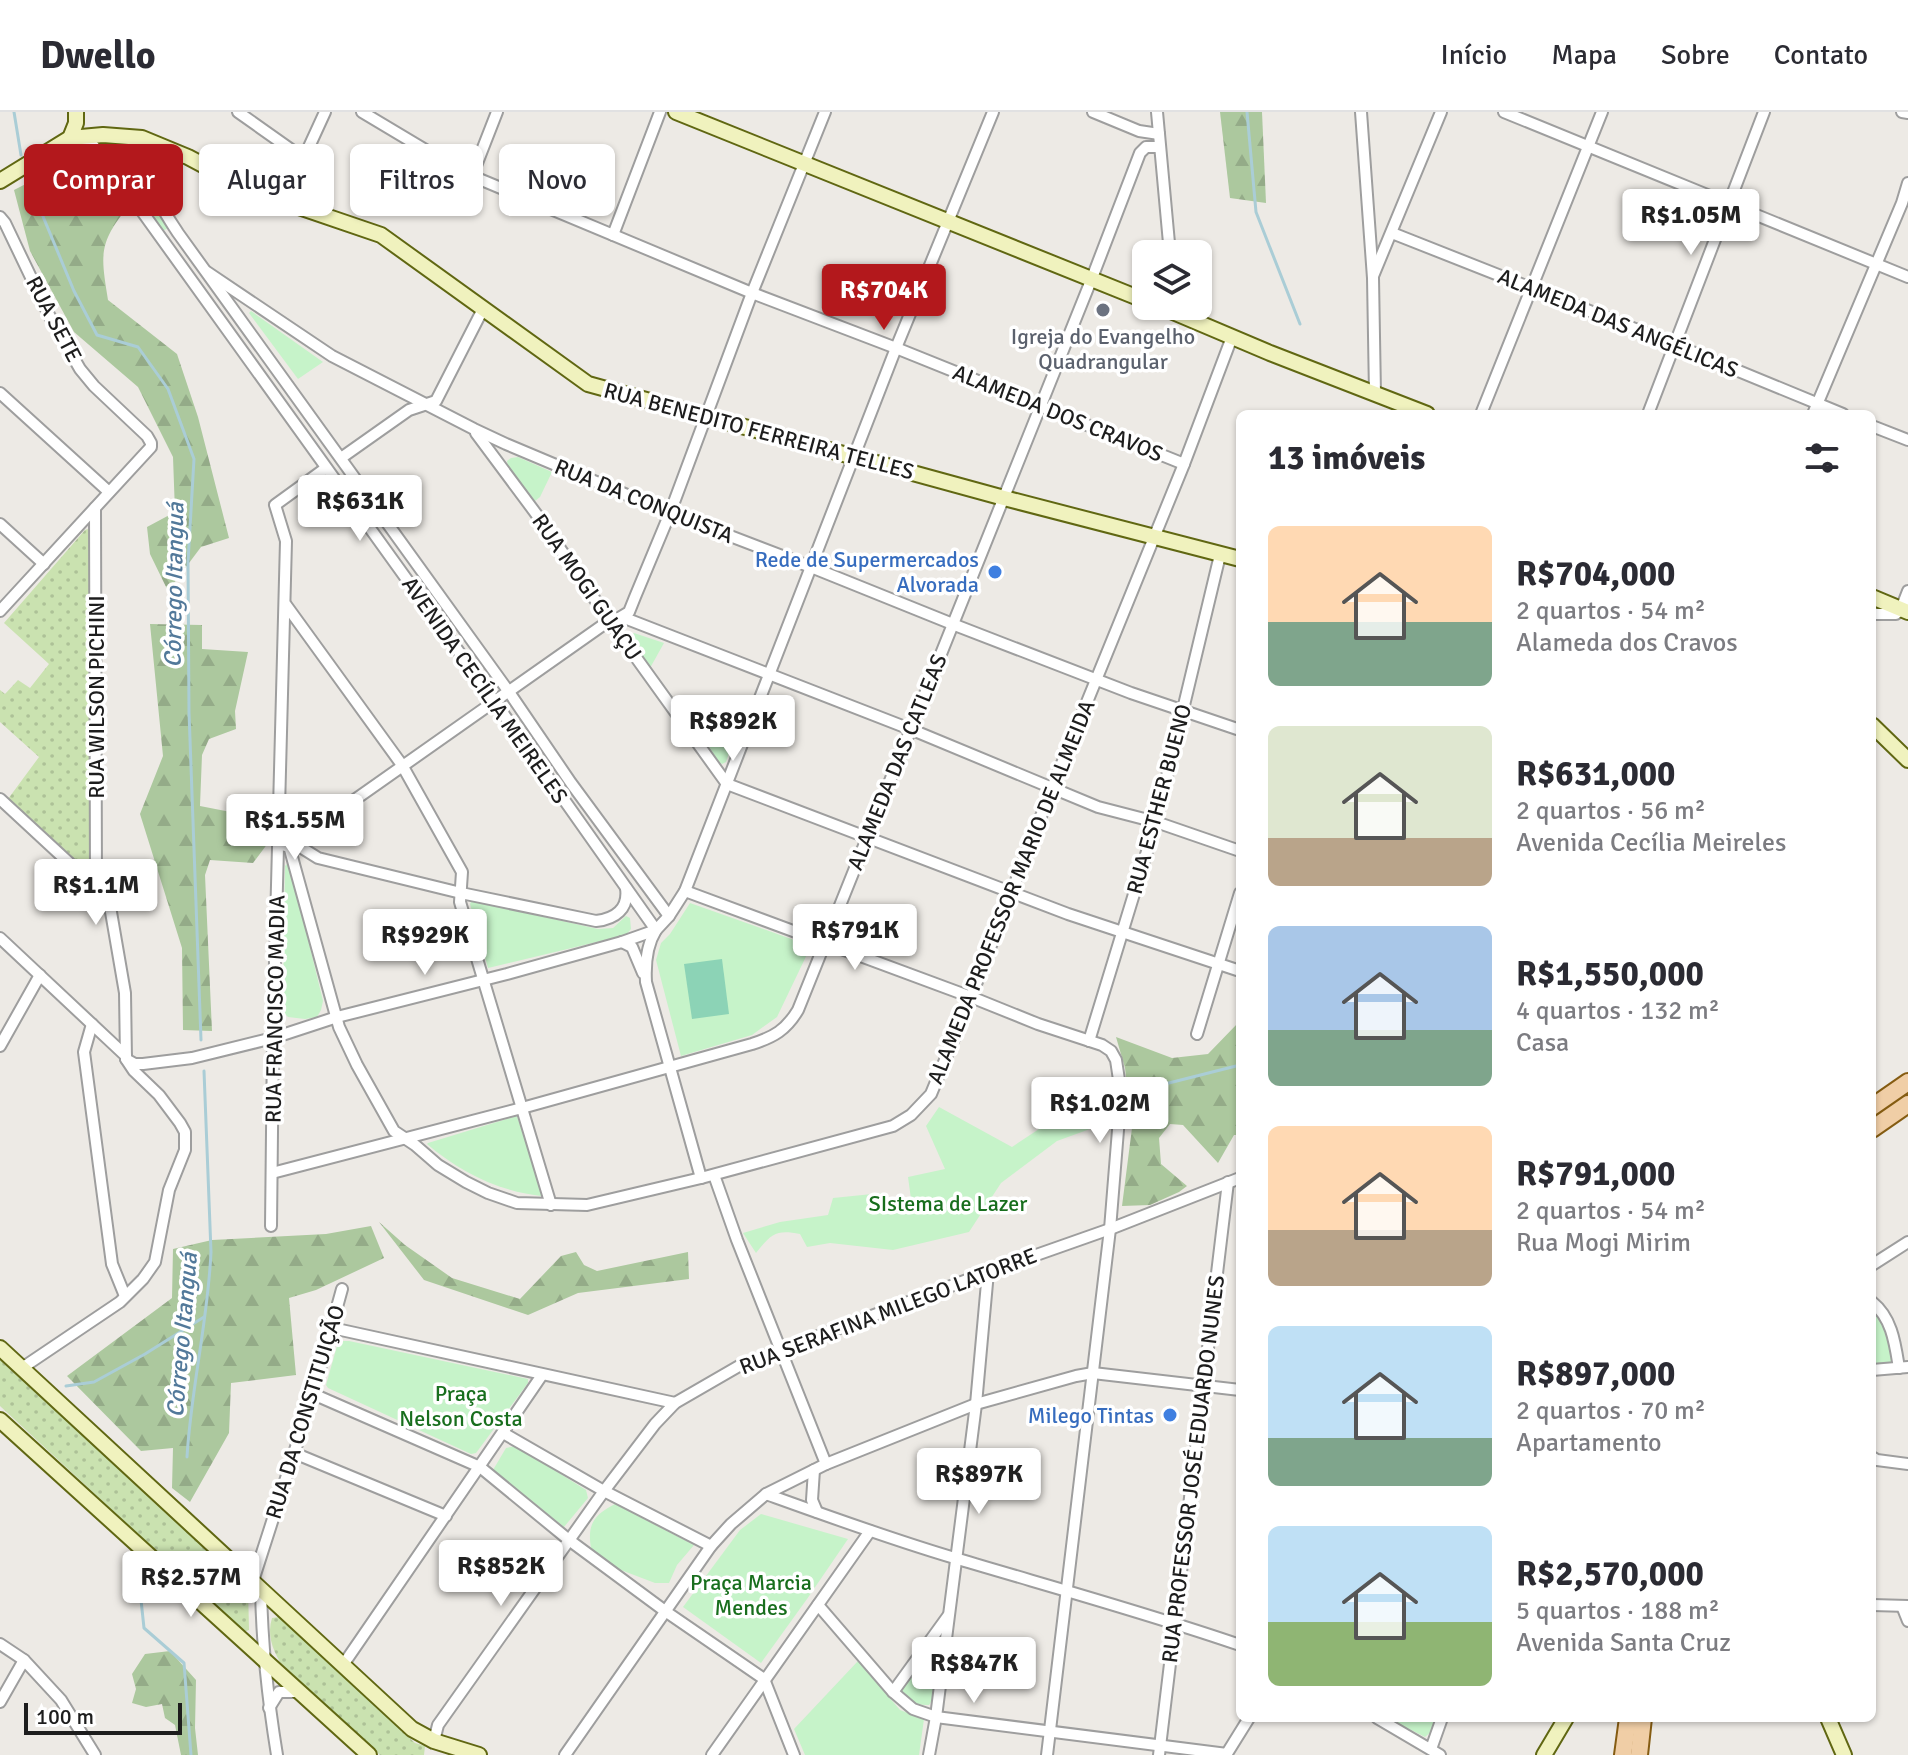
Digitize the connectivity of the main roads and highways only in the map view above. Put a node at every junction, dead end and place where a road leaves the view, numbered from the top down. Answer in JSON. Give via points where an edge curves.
{"nodes":[{"id":1,"x":76,"y":112,"type":"edge"},
{"id":2,"x":676,"y":112,"type":"edge"},
{"id":3,"x":74,"y":138,"type":"junction"},
{"id":4,"x":0,"y":179,"type":"edge"},
{"id":5,"x":1132,"y":295,"type":"edge"},
{"id":6,"x":1198,"y":320,"type":"edge"},
{"id":7,"x":1417,"y":410,"type":"edge"},
{"id":8,"x":1236,"y":558,"type":"edge"},
{"id":9,"x":1876,"y":599,"type":"edge"},
{"id":10,"x":1904,"y":611,"type":"edge"},
{"id":11,"x":1876,"y":729,"type":"edge"},
{"id":12,"x":1908,"y":760,"type":"edge"},
{"id":13,"x":1908,"y":1082,"type":"edge"},
{"id":14,"x":1876,"y":1104,"type":"edge"},
{"id":15,"x":1908,"y":1104,"type":"edge"},
{"id":16,"x":1876,"y":1126,"type":"edge"},
{"id":17,"x":0,"y":1348,"type":"edge"},
{"id":18,"x":0,"y":1420,"type":"edge"},
{"id":19,"x":1564,"y":1722,"type":"edge"},
{"id":20,"x":1627,"y":1722,"type":"edge"},
{"id":21,"x":1643,"y":1722,"type":"edge"},
{"id":22,"x":1830,"y":1722,"type":"edge"},
{"id":23,"x":432,"y":1748,"type":"edge"},
{"id":24,"x":369,"y":1755,"type":"edge"},
{"id":25,"x":479,"y":1755,"type":"edge"},
{"id":26,"x":1544,"y":1755,"type":"edge"},
{"id":27,"x":1623,"y":1755,"type":"edge"},
{"id":28,"x":1639,"y":1755,"type":"edge"},
{"id":29,"x":1844,"y":1755,"type":"edge"}],
"edges":[{"from":1,"to":3,"type":"main road"},
{"from":2,"to":5,"type":"main road"},
{"from":3,"to":4,"type":"main road"},
{"from":3,"to":8,"type":"main road","name":"RUA BENEDITO FERREIRA TELLES","via":[[142,138],[252,191],[381,235],[588,384]]},
{"from":6,"to":7,"type":"main road"},
{"from":9,"to":10,"type":"main road"},
{"from":11,"to":12,"type":"main road"},
{"from":13,"to":14,"type":"main road"},
{"from":15,"to":16,"type":"main road"},
{"from":17,"to":23,"type":"main road"},
{"from":18,"to":24,"type":"main road"},
{"from":19,"to":26,"type":"main road"},
{"from":20,"to":27,"type":"main road"},
{"from":21,"to":28,"type":"main road"},
{"from":22,"to":29,"type":"main road"},
{"from":23,"to":25,"type":"main road"}]}
